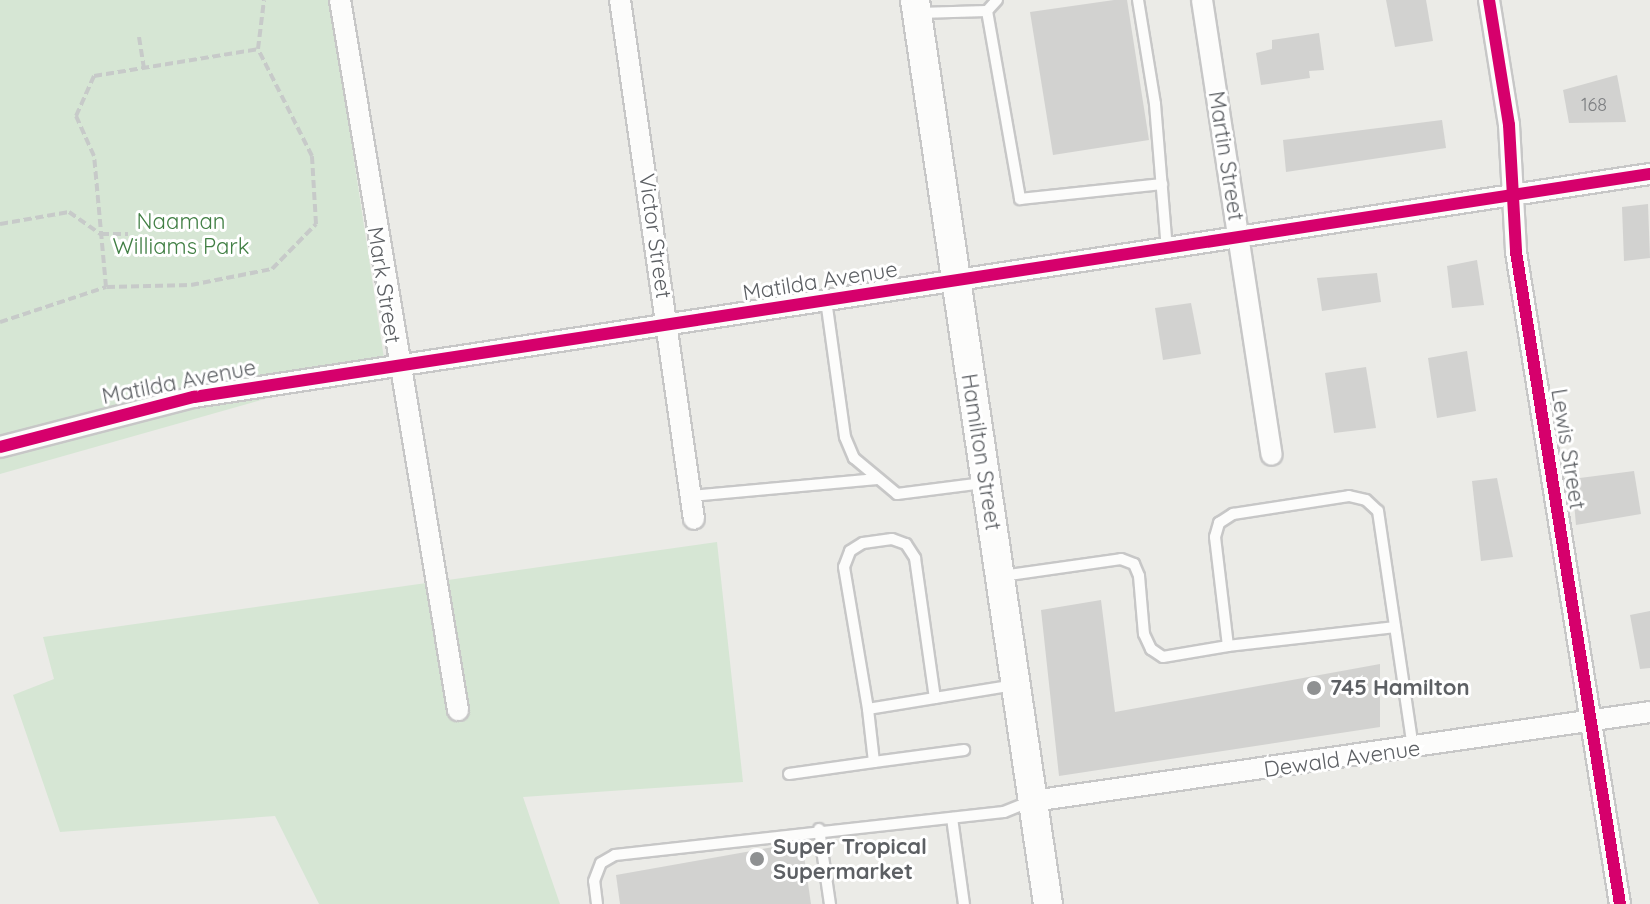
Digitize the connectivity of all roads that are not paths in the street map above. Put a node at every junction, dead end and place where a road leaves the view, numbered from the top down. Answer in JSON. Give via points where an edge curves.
{"nodes":[{"id":1,"x":340,"y":0,"type":"edge"},
{"id":2,"x":620,"y":0,"type":"edge"},
{"id":3,"x":997,"y":0,"type":"edge"},
{"id":4,"x":1138,"y":0,"type":"edge"},
{"id":5,"x":1202,"y":0,"type":"edge"},
{"id":6,"x":1489,"y":0,"type":"edge"},
{"id":7,"x":916,"y":6,"type":"edge"},
{"id":8,"x":987,"y":11,"type":"junction"},
{"id":9,"x":1650,"y":174,"type":"edge"},
{"id":10,"x":1162,"y":184,"type":"junction"},
{"id":11,"x":1514,"y":195,"type":"junction"},
{"id":12,"x":1239,"y":238,"type":"junction"},
{"id":13,"x":1167,"y":249,"type":"junction"},
{"id":14,"x":955,"y":280,"type":"junction"},
{"id":15,"x":826,"y":300,"type":"junction"},
{"id":16,"x":668,"y":324,"type":"junction"},
{"id":17,"x":397,"y":366,"type":"junction"},
{"id":18,"x":0,"y":447,"type":"edge"},
{"id":19,"x":1272,"y":455,"type":"dead end"},
{"id":20,"x":877,"y":479,"type":"junction"},
{"id":21,"x":985,"y":483,"type":"junction"},
{"id":22,"x":691,"y":496,"type":"junction"},
{"id":23,"x":694,"y":519,"type":"dead end"},
{"id":24,"x":999,"y":576,"type":"junction"},
{"id":25,"x":1395,"y":627,"type":"junction"},
{"id":26,"x":1228,"y":646,"type":"junction"},
{"id":27,"x":1016,"y":684,"type":"junction"},
{"id":28,"x":935,"y":698,"type":"junction"},
{"id":29,"x":868,"y":709,"type":"junction"},
{"id":30,"x":458,"y":710,"type":"dead end"},
{"id":31,"x":1650,"y":712,"type":"edge"},
{"id":32,"x":1591,"y":722,"type":"junction"},
{"id":33,"x":964,"y":750,"type":"dead end"},
{"id":34,"x":1413,"y":750,"type":"junction"},
{"id":35,"x":874,"y":762,"type":"junction"},
{"id":36,"x":789,"y":774,"type":"dead end"},
{"id":37,"x":1033,"y":801,"type":"junction"},
{"id":38,"x":952,"y":818,"type":"junction"},
{"id":39,"x":819,"y":829,"type":"junction"},
{"id":40,"x":597,"y":904,"type":"edge"},
{"id":41,"x":830,"y":904,"type":"edge"},
{"id":42,"x":964,"y":904,"type":"edge"},
{"id":43,"x":1048,"y":904,"type":"edge"},
{"id":44,"x":1620,"y":904,"type":"edge"}],
"edges":[{"from":1,"to":17,"type":"street","name":"Mark Street"},
{"from":2,"to":16,"type":"street","name":"Victor Street"},
{"from":3,"to":8,"type":"lane"},
{"from":4,"to":10,"type":"lane"},
{"from":5,"to":12,"type":"street","name":"Martin Street"},
{"from":6,"to":11,"type":"street","name":"Lewis Street"},
{"from":7,"to":8,"type":"lane"},
{"from":7,"to":14,"type":"street","name":"Hamilton Street"},
{"from":8,"to":10,"type":"lane","via":[[1020,199]]},
{"from":9,"to":11,"type":"street","name":"Matilda Avenue"},
{"from":10,"to":13,"type":"lane"},
{"from":11,"to":12,"type":"street","name":"Matilda Avenue"},
{"from":11,"to":32,"type":"street","name":"Lewis Street","via":[[1516,252]]},
{"from":12,"to":13,"type":"street","name":"Matilda Avenue"},
{"from":12,"to":19,"type":"street","name":"Martin Street"},
{"from":13,"to":14,"type":"street","name":"Matilda Avenue"},
{"from":14,"to":15,"type":"street","name":"Matilda Avenue"},
{"from":14,"to":21,"type":"street","name":"Hamilton Street"},
{"from":15,"to":16,"type":"street","name":"Matilda Avenue"},
{"from":15,"to":20,"type":"lane","via":[[845,437],[854,458]]},
{"from":16,"to":17,"type":"street","name":"Matilda Avenue"},
{"from":16,"to":22,"type":"street","name":"Victor Street"},
{"from":17,"to":18,"type":"street","name":"Matilda Avenue","via":[[138,408]]},
{"from":17,"to":30,"type":"street","name":"Mark Street"},
{"from":20,"to":21,"type":"lane","via":[[897,494]]},
{"from":20,"to":22,"type":"lane"},
{"from":21,"to":24,"type":"street","name":"Hamilton Street"},
{"from":22,"to":23,"type":"street","name":"Victor Street"},
{"from":24,"to":26,"type":"lane","via":[[1121,559],[1134,564],[1139,576],[1144,634],[1151,649],[1163,657]]},
{"from":24,"to":27,"type":"street","name":"Hamilton Street"},
{"from":25,"to":26,"type":"lane"},
{"from":25,"to":26,"type":"lane","via":[[1378,511],[1366,500],[1349,496],[1233,514],[1219,523],[1215,537]]},
{"from":25,"to":34,"type":"lane"},
{"from":27,"to":28,"type":"lane"},
{"from":27,"to":37,"type":"street","name":"Hamilton Street"},
{"from":28,"to":29,"type":"lane"},
{"from":28,"to":29,"type":"lane","via":[[915,558],[906,544],[892,539],[863,543],[850,551],[844,567]]},
{"from":29,"to":35,"type":"lane"},
{"from":31,"to":32,"type":"street","name":"Dewald Avenue"},
{"from":32,"to":34,"type":"street","name":"Dewald Avenue"},
{"from":32,"to":44,"type":"street","name":"Lewis Street"},
{"from":33,"to":35,"type":"lane"},
{"from":34,"to":37,"type":"street","name":"Dewald Avenue"},
{"from":35,"to":36,"type":"lane"},
{"from":37,"to":38,"type":"lane","via":[[1004,812]]},
{"from":37,"to":43,"type":"street","name":"Hamilton Street"},
{"from":38,"to":39,"type":"lane"},
{"from":38,"to":42,"type":"lane"},
{"from":39,"to":40,"type":"lane","via":[[615,855],[601,863],[594,881]]},
{"from":39,"to":41,"type":"lane"}]}
